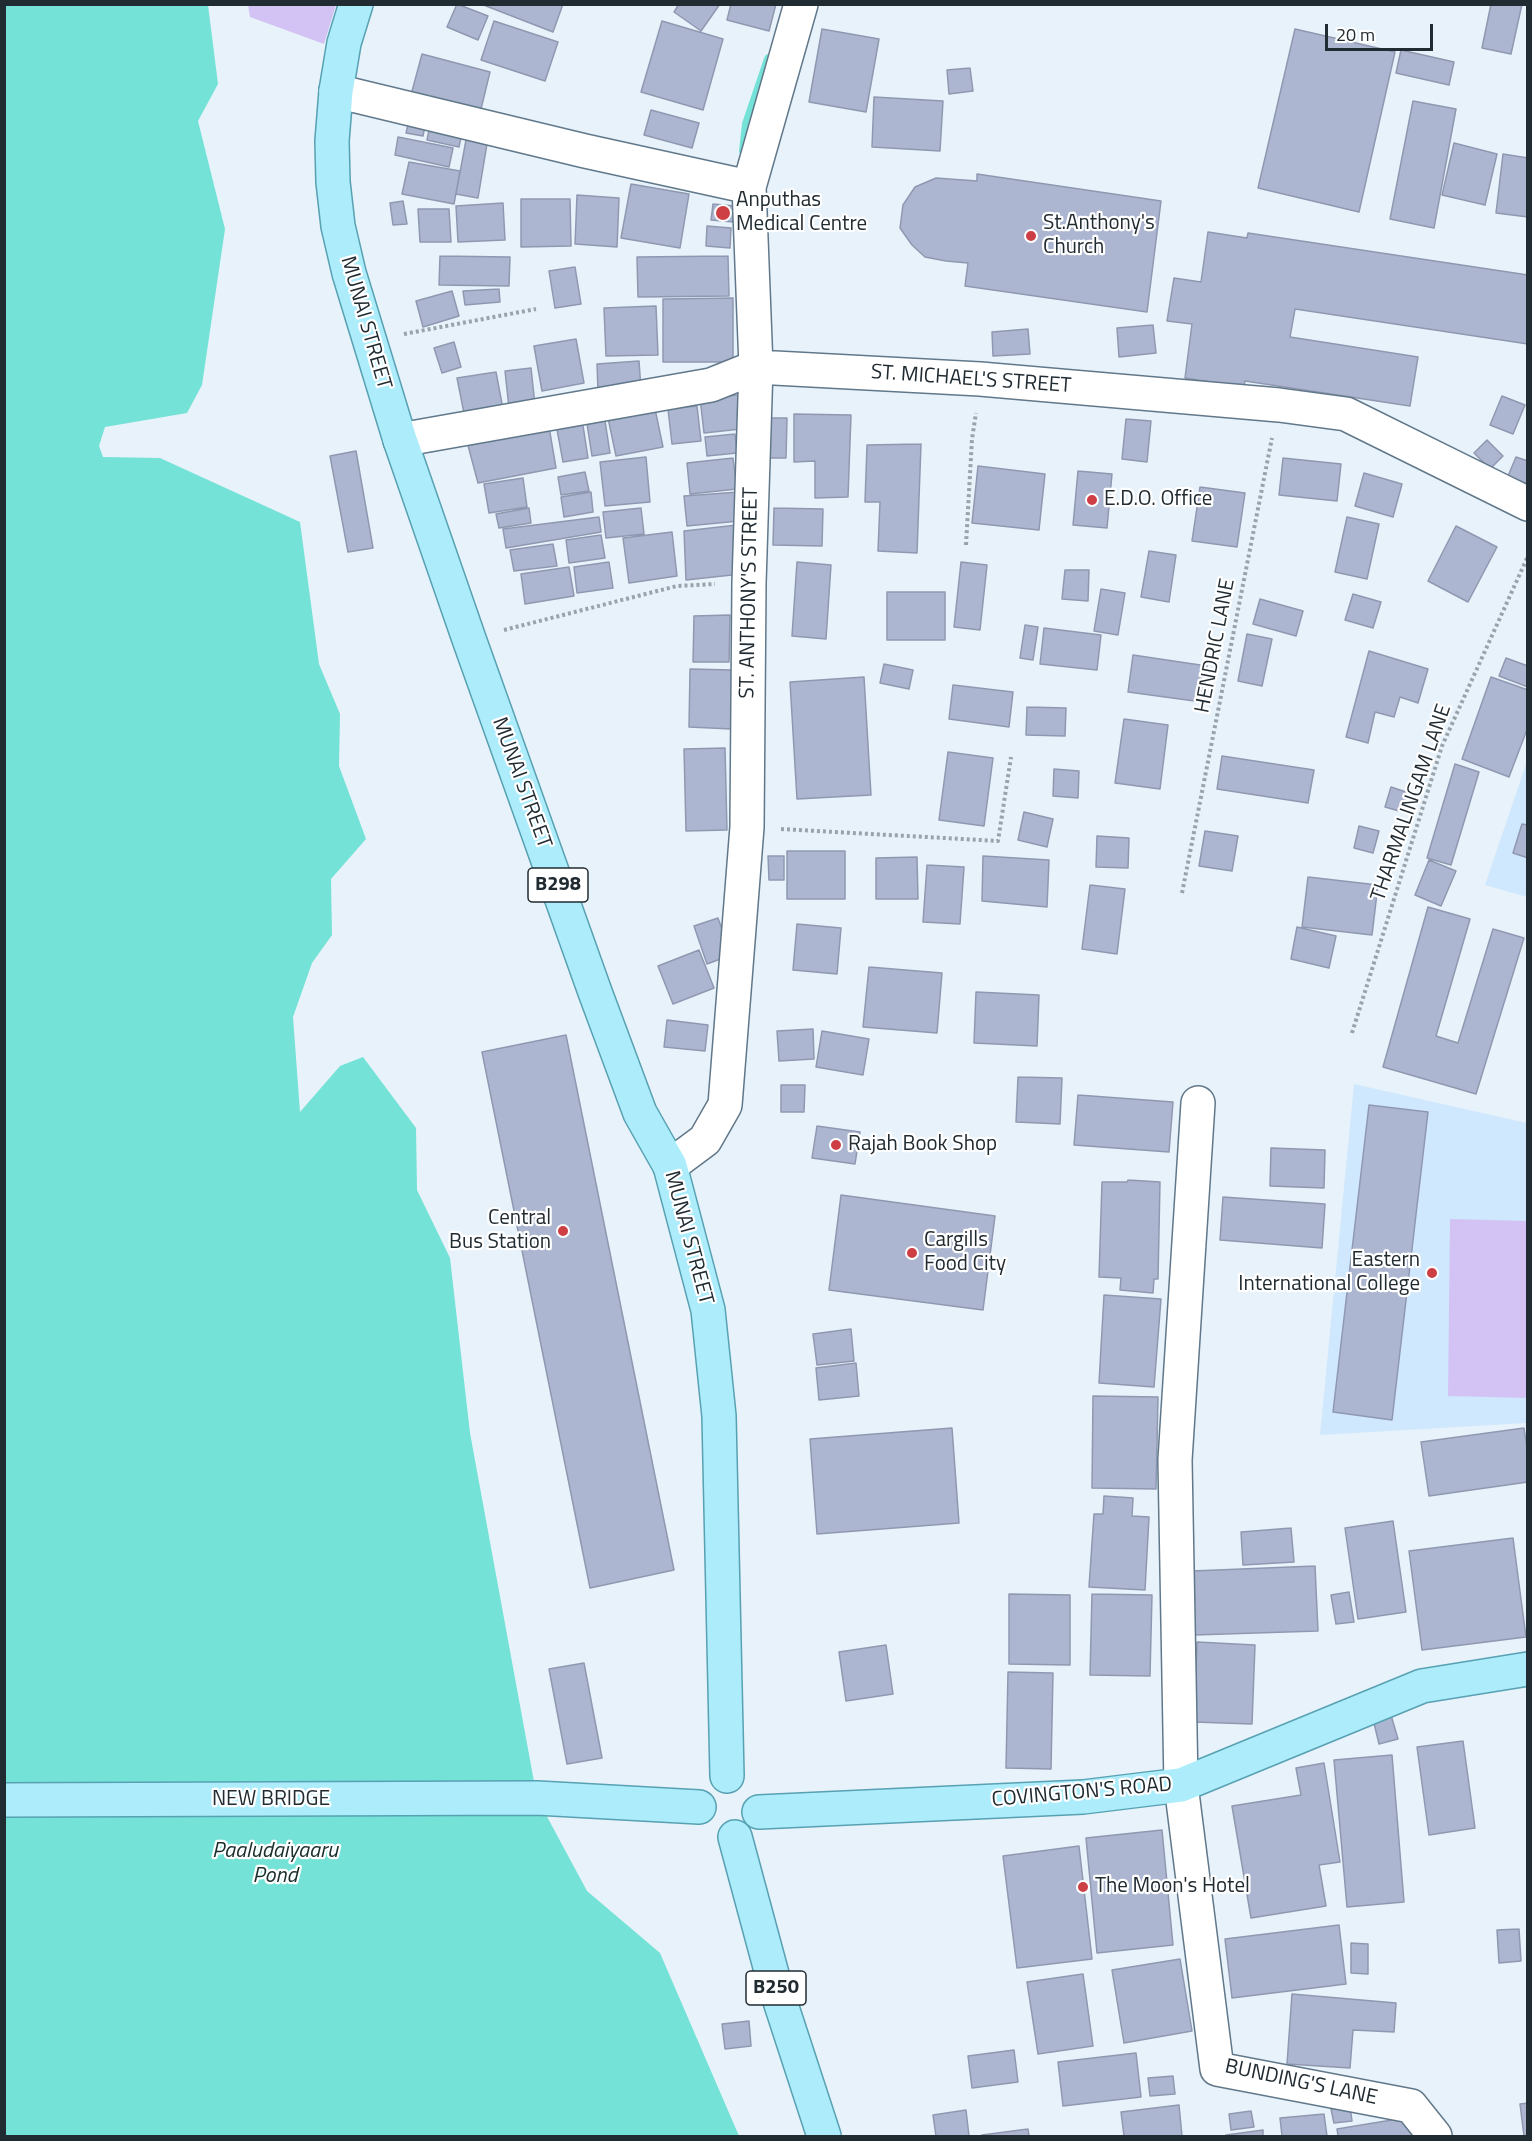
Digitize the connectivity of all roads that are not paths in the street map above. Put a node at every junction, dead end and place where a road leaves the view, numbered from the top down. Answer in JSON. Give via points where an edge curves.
{"nodes":[{"id":1,"x":356,"y":4,"type":"edge"},
{"id":2,"x":801,"y":4,"type":"edge"},
{"id":3,"x":336,"y":92,"type":"junction"},
{"id":4,"x":749,"y":187,"type":"junction"},
{"id":5,"x":756,"y":367,"type":"junction"},
{"id":6,"x":400,"y":440,"type":"junction"},
{"id":7,"x":1527,"y":504,"type":"edge"},
{"id":8,"x":1198,"y":1103,"type":"dead end"},
{"id":9,"x":670,"y":1166,"type":"junction"},
{"id":10,"x":1527,"y":1669,"type":"edge"},
{"id":11,"x":727,"y":1776,"type":"junction"},
{"id":12,"x":1181,"y":1785,"type":"junction"},
{"id":13,"x":4,"y":1800,"type":"edge"},
{"id":14,"x":699,"y":1807,"type":"junction"},
{"id":15,"x":759,"y":1812,"type":"junction"},
{"id":16,"x":735,"y":1837,"type":"junction"},
{"id":17,"x":824,"y":2136,"type":"edge"},
{"id":18,"x":1435,"y":2136,"type":"edge"}],
"edges":[{"from":1,"to":3,"type":"main road","name":"MUNAI STREET","number":"B298","via":[[344,43]]},
{"from":2,"to":4,"type":"street","name":"ST. ANTHONY'S STREET"},
{"from":3,"to":4,"type":"street"},
{"from":3,"to":6,"type":"main road","name":"MUNAI STREET","number":"B298","via":[[332,141],[338,226],[368,341]]},
{"from":4,"to":5,"type":"street","name":"ST. ANTHONY'S STREET"},
{"from":5,"to":6,"type":"street","name":"ST. MICHAEL'S STREET","via":[[711,385]]},
{"from":5,"to":7,"type":"street","name":"ST. MICHAEL'S STREET","via":[[980,379],[1346,414]]},
{"from":5,"to":9,"type":"street","name":"ST. ANTHONY'S STREET","via":[[747,827],[725,1105],[705,1140]]},
{"from":6,"to":9,"type":"main road","name":"MUNAI STREET","number":"B298","via":[[639,1113]]},
{"from":8,"to":12,"type":"street","via":[[1175,1460]]},
{"from":9,"to":11,"type":"main road","name":"MUNAI STREET","number":"B298","via":[[708,1310],[717,1388]]},
{"from":10,"to":12,"type":"main road","name":"COVINGTON'S ROAD","via":[[1422,1686]]},
{"from":11,"to":14,"type":"main road","via":[[703,1792]]},
{"from":11,"to":15,"type":"main road","via":[[752,1786],[759,1798]]},
{"from":12,"to":15,"type":"main road","name":"COVINGTON'S ROAD","via":[[1083,1797]]},
{"from":12,"to":18,"type":"street","name":"BUNDING'S LANE","via":[[1217,2069],[1411,2106]]},
{"from":13,"to":14,"type":"main road","name":"NEW BRIDGE","via":[[537,1798]]},
{"from":14,"to":16,"type":"main road","via":[[710,1830]]},
{"from":15,"to":16,"type":"main road","via":[[747,1832]]},
{"from":16,"to":17,"type":"main road","number":"B250","via":[[776,1989]]}]}
